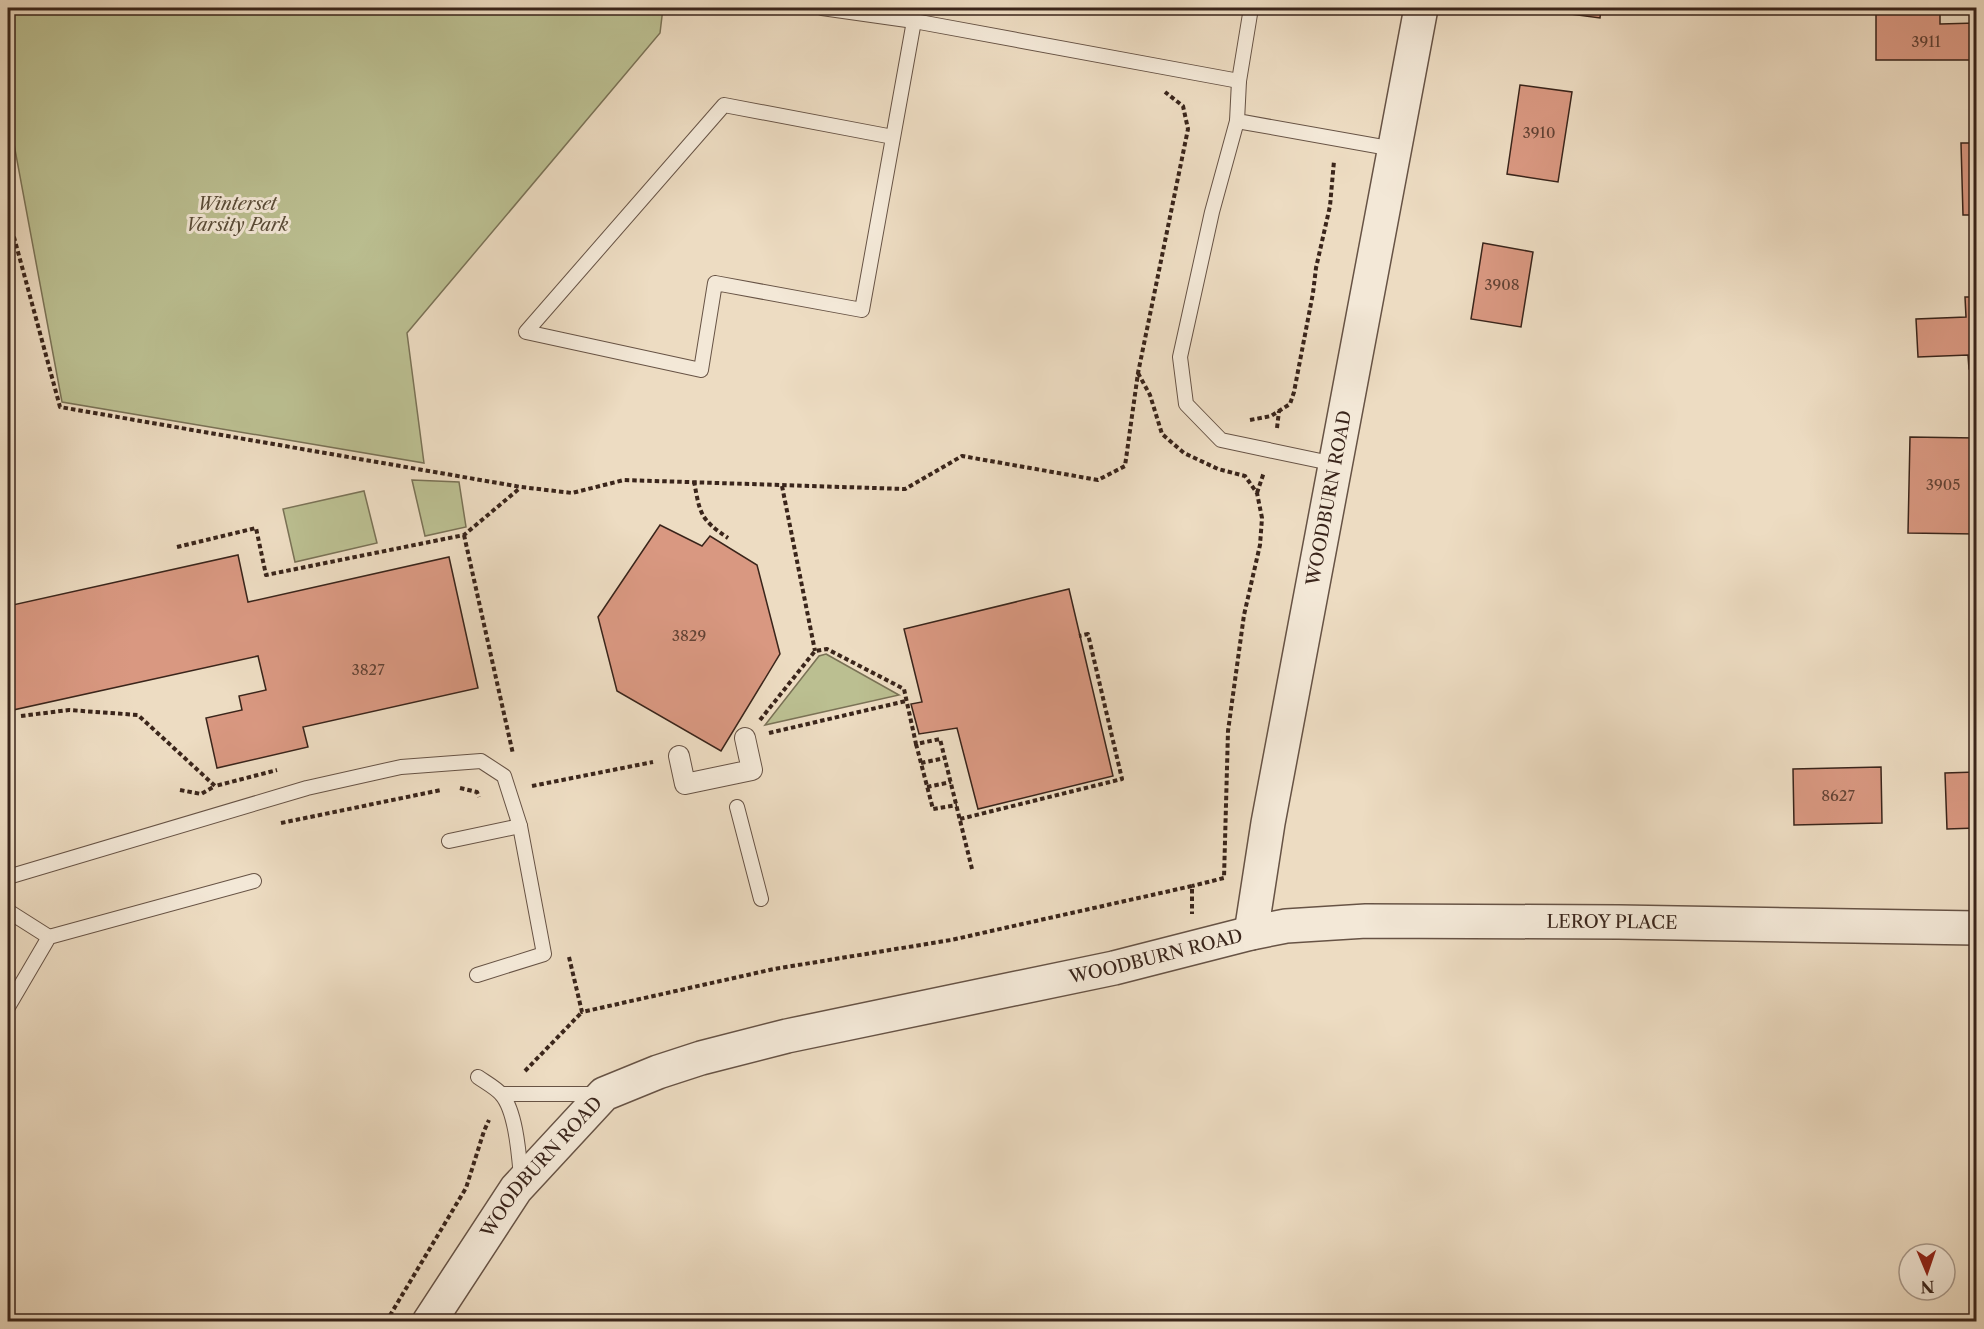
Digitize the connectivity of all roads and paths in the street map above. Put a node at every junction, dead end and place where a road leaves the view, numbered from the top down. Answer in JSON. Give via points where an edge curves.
{"nodes":[{"id":1,"x":822,"y":8,"type":"edge"},
{"id":2,"x":1251,"y":8,"type":"edge"},
{"id":3,"x":1421,"y":8,"type":"edge"},
{"id":4,"x":914,"y":21,"type":"junction"},
{"id":5,"x":1239,"y":81,"type":"junction"},
{"id":6,"x":1163,"y":90,"type":"dead end"},
{"id":7,"x":1237,"y":121,"type":"junction"},
{"id":8,"x":893,"y":137,"type":"junction"},
{"id":9,"x":1336,"y":139,"type":"junction"},
{"id":10,"x":1394,"y":149,"type":"junction"},
{"id":11,"x":8,"y":214,"type":"edge"},
{"id":12,"x":1138,"y":373,"type":"junction"},
{"id":13,"x":1243,"y":419,"type":"dead end"},
{"id":14,"x":1336,"y":464,"type":"junction"},
{"id":15,"x":694,"y":481,"type":"junction"},
{"id":16,"x":782,"y":486,"type":"junction"},
{"id":17,"x":520,"y":488,"type":"junction"},
{"id":18,"x":464,"y":535,"type":"junction"},
{"id":19,"x":728,"y":538,"type":"dead end"},
{"id":20,"x":177,"y":547,"type":"dead end"},
{"id":21,"x":1080,"y":636,"type":"dead end"},
{"id":22,"x":815,"y":651,"type":"junction"},
{"id":23,"x":906,"y":701,"type":"junction"},
{"id":24,"x":21,"y":716,"type":"dead end"},
{"id":25,"x":745,"y":738,"type":"junction"},
{"id":26,"x":916,"y":744,"type":"junction"},
{"id":27,"x":679,"y":756,"type":"joint"},
{"id":28,"x":514,"y":757,"type":"dead end"},
{"id":29,"x":945,"y":758,"type":"junction"},
{"id":30,"x":921,"y":763,"type":"junction"},
{"id":31,"x":279,"y":769,"type":"dead end"},
{"id":32,"x":526,"y":777,"type":"dead end"},
{"id":33,"x":951,"y":782,"type":"junction"},
{"id":34,"x":215,"y":786,"type":"junction"},
{"id":35,"x":455,"y":787,"type":"dead end"},
{"id":36,"x":927,"y":787,"type":"junction"},
{"id":37,"x":443,"y":789,"type":"dead end"},
{"id":38,"x":180,"y":790,"type":"dead end"},
{"id":39,"x":479,"y":798,"type":"dead end"},
{"id":40,"x":957,"y":805,"type":"junction"},
{"id":41,"x":737,"y":807,"type":"dead end"},
{"id":42,"x":314,"y":815,"type":"dead end"},
{"id":43,"x":960,"y":819,"type":"junction"},
{"id":44,"x":520,"y":826,"type":"junction"},
{"id":45,"x":450,"y":841,"type":"dead end"},
{"id":46,"x":972,"y":869,"type":"dead end"},
{"id":47,"x":8,"y":877,"type":"edge"},
{"id":48,"x":254,"y":881,"type":"dead end"},
{"id":49,"x":1192,"y":886,"type":"junction"},
{"id":50,"x":761,"y":899,"type":"dead end"},
{"id":51,"x":8,"y":911,"type":"edge"},
{"id":52,"x":1192,"y":916,"type":"dead end"},
{"id":53,"x":1977,"y":928,"type":"edge"},
{"id":54,"x":1251,"y":933,"type":"junction"},
{"id":55,"x":49,"y":937,"type":"junction"},
{"id":56,"x":567,"y":949,"type":"dead end"},
{"id":57,"x":477,"y":975,"type":"dead end"},
{"id":58,"x":8,"y":1008,"type":"edge"},
{"id":59,"x":582,"y":1012,"type":"junction"},
{"id":60,"x":478,"y":1077,"type":"dead end"},
{"id":61,"x":502,"y":1094,"type":"junction"},
{"id":62,"x":604,"y":1094,"type":"junction"},
{"id":63,"x":521,"y":1184,"type":"junction"},
{"id":64,"x":386,"y":1322,"type":"edge"},
{"id":65,"x":429,"y":1322,"type":"edge"}],
"edges":[{"from":1,"to":4,"type":"lane"},
{"from":2,"to":5,"type":"lane"},
{"from":3,"to":10,"type":"street","name":"WOODBURN ROAD"},
{"from":4,"to":5,"type":"lane"},
{"from":4,"to":8,"type":"lane"},
{"from":5,"to":7,"type":"lane"},
{"from":6,"to":12,"type":"path","via":[[1183,106],[1188,129]]},
{"from":7,"to":9,"type":"lane"},
{"from":7,"to":14,"type":"lane","via":[[1180,357],[1186,404],[1221,440]]},
{"from":8,"to":8,"type":"lane","via":[[861,310],[715,283],[701,370],[526,332],[724,105]]},
{"from":9,"to":10,"type":"lane"},
{"from":9,"to":13,"type":"path","via":[[1329,206],[1294,392],[1290,404],[1271,416]]},
{"from":10,"to":14,"type":"street","name":"WOODBURN ROAD"},
{"from":11,"to":17,"type":"path","via":[[60,407]]},
{"from":12,"to":16,"type":"path","via":[[1125,466],[1098,480],[962,456],[905,489]]},
{"from":12,"to":49,"type":"path","via":[[1150,395],[1162,434],[1184,453],[1245,476],[1257,493],[1263,518],[1244,615],[1228,731],[1224,878]]},
{"from":14,"to":54,"type":"street","name":"WOODBURN ROAD"},
{"from":15,"to":16,"type":"path"},
{"from":15,"to":17,"type":"path","via":[[624,480],[572,493]]},
{"from":15,"to":19,"type":"path","via":[[699,507],[708,524]]},
{"from":16,"to":22,"type":"path"},
{"from":17,"to":18,"type":"path"},
{"from":18,"to":20,"type":"path","via":[[266,575],[256,528]]},
{"from":18,"to":28,"type":"path"},
{"from":21,"to":43,"type":"path","via":[[1088,634],[1122,779]]},
{"from":22,"to":23,"type":"path","via":[[827,649],[903,689]]},
{"from":22,"to":25,"type":"path"},
{"from":23,"to":25,"type":"path"},
{"from":23,"to":26,"type":"path"},
{"from":24,"to":34,"type":"path","via":[[69,710],[138,715]]},
{"from":25,"to":27,"type":"street","via":[[752,770],[685,784]]},
{"from":26,"to":29,"type":"path","via":[[940,739]]},
{"from":26,"to":30,"type":"path"},
{"from":27,"to":32,"type":"path","via":[[532,787]]},
{"from":29,"to":30,"type":"path"},
{"from":29,"to":33,"type":"path"},
{"from":30,"to":36,"type":"path"},
{"from":31,"to":34,"type":"path"},
{"from":33,"to":36,"type":"path"},
{"from":33,"to":40,"type":"path"},
{"from":34,"to":38,"type":"path","via":[[201,794]]},
{"from":35,"to":39,"type":"path","via":[[477,792]]},
{"from":36,"to":40,"type":"path","via":[[933,809]]},
{"from":37,"to":42,"type":"path"},
{"from":40,"to":43,"type":"path"},
{"from":41,"to":50,"type":"lane"},
{"from":43,"to":46,"type":"path"},
{"from":44,"to":45,"type":"lane"},
{"from":44,"to":47,"type":"lane","via":[[504,776],[481,761],[401,767],[308,788]]},
{"from":44,"to":57,"type":"lane","via":[[544,954]]},
{"from":48,"to":55,"type":"lane"},
{"from":49,"to":52,"type":"path"},
{"from":49,"to":59,"type":"path","via":[[951,940],[774,969]]},
{"from":51,"to":55,"type":"lane"},
{"from":53,"to":54,"type":"street","name":"LEROY PLACE","via":[[1366,921],[1286,926]]},
{"from":54,"to":62,"type":"street","name":"WOODBURN ROAD","via":[[1114,968],[776,1039],[701,1058]]},
{"from":55,"to":58,"type":"lane"},
{"from":56,"to":59,"type":"path"},
{"from":59,"to":61,"type":"path"},
{"from":60,"to":61,"type":"lane"},
{"from":61,"to":62,"type":"lane"},
{"from":61,"to":63,"type":"lane","via":[[518,1144]]},
{"from":61,"to":64,"type":"path","via":[[484,1131],[466,1188]]},
{"from":62,"to":63,"type":"street","name":"WOODBURN ROAD"},
{"from":63,"to":65,"type":"street","name":"WOODBURN ROAD"}]}
